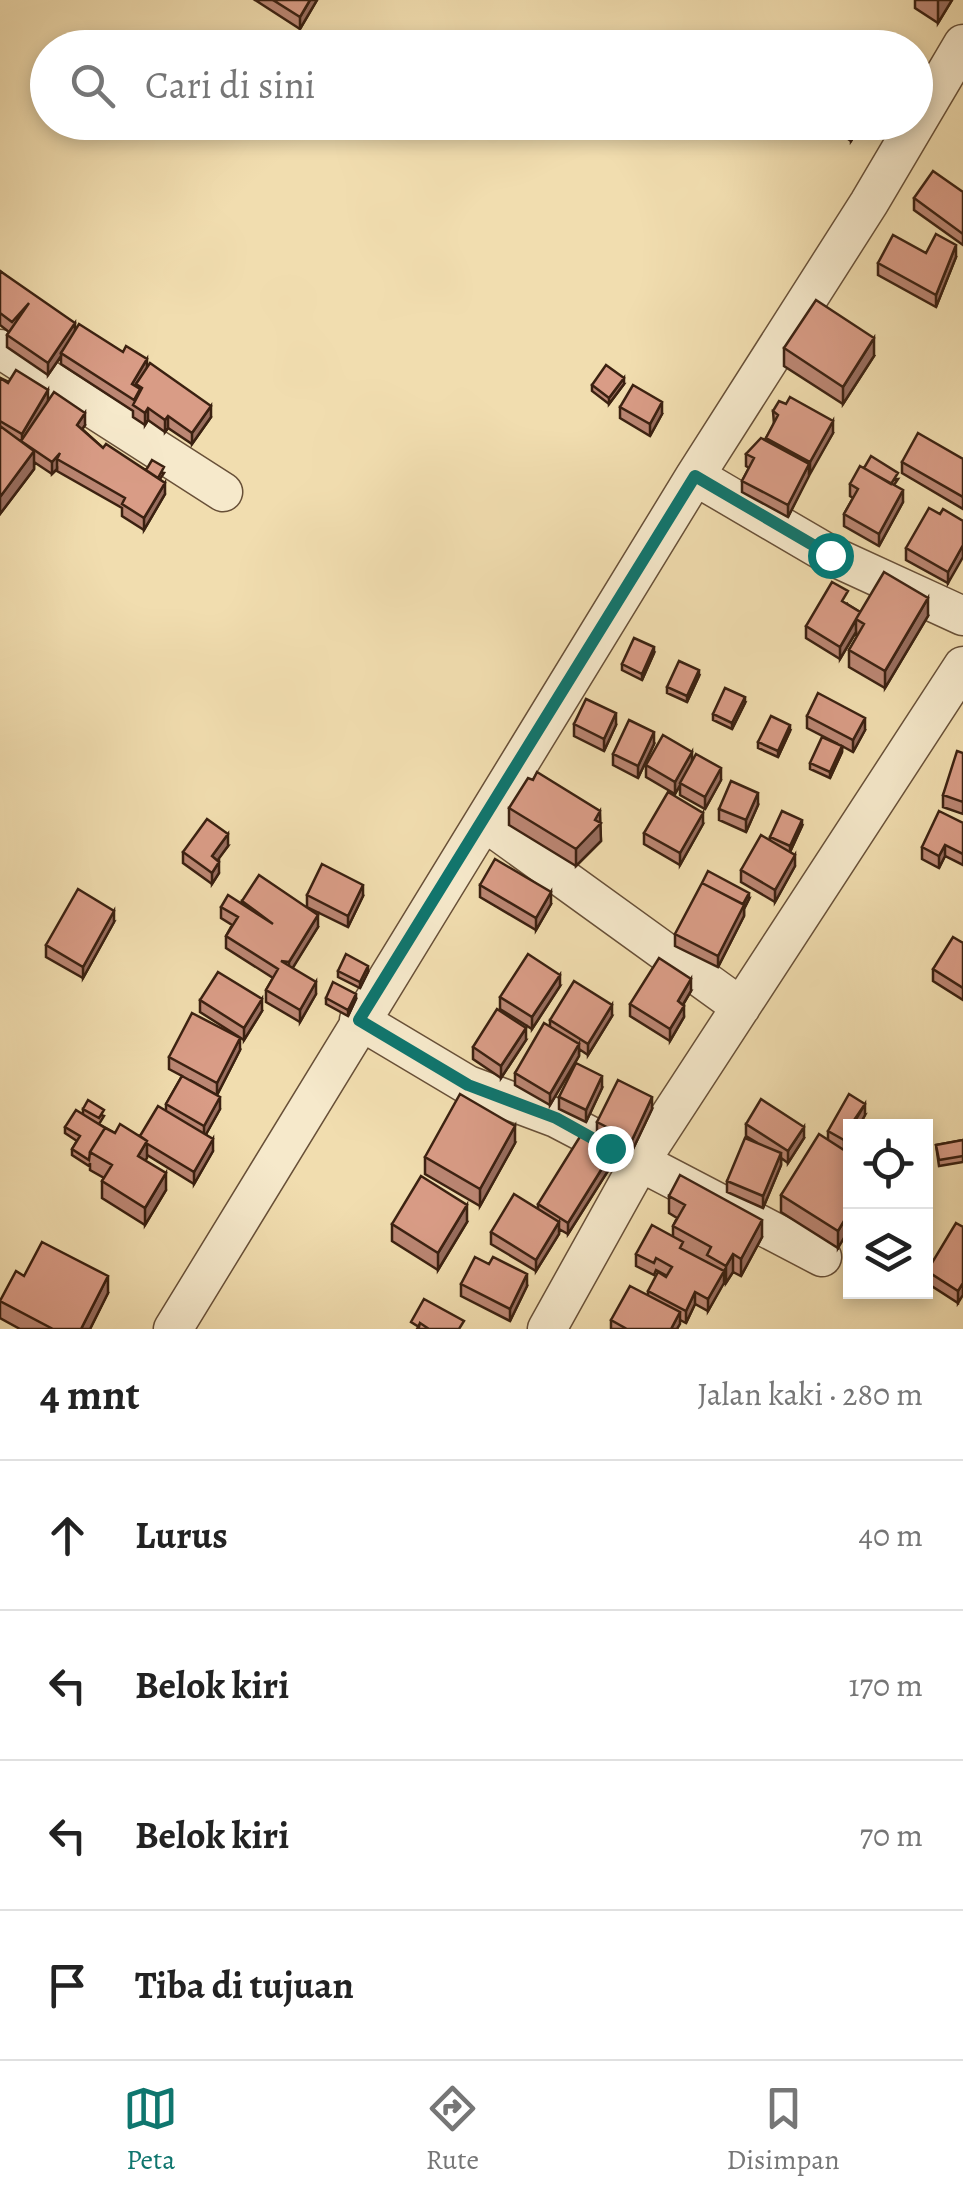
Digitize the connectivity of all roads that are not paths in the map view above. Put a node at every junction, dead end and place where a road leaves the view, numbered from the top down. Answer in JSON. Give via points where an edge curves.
{"nodes":[{"id":1,"x":963,"y":44,"type":"edge"},
{"id":2,"x":933,"y":95,"type":"edge"},
{"id":3,"x":907,"y":140,"type":"edge"},
{"id":4,"x":0,"y":350,"type":"edge"},
{"id":5,"x":695,"y":476,"type":"junction"},
{"id":6,"x":223,"y":492,"type":"dead end"},
{"id":7,"x":963,"y":616,"type":"edge"},
{"id":8,"x":963,"y":666,"type":"edge"},
{"id":9,"x":485,"y":822,"type":"junction"},
{"id":10,"x":740,"y":1007,"type":"junction"},
{"id":11,"x":359,"y":1020,"type":"junction"},
{"id":12,"x":641,"y":1160,"type":"junction"},
{"id":13,"x":822,"y":1257,"type":"dead end"},
{"id":14,"x":173,"y":1329,"type":"edge"},
{"id":15,"x":547,"y":1329,"type":"edge"}],
"edges":[{"from":1,"to":2,"type":"street"},
{"from":3,"to":5,"type":"street"},
{"from":4,"to":6,"type":"street"},
{"from":5,"to":7,"type":"street","via":[[830,555]]},
{"from":5,"to":9,"type":"street"},
{"from":8,"to":10,"type":"street"},
{"from":9,"to":10,"type":"street"},
{"from":9,"to":11,"type":"street"},
{"from":10,"to":12,"type":"street"},
{"from":11,"to":12,"type":"street","via":[[493,1098],[556,1118]]},
{"from":11,"to":14,"type":"street"},
{"from":12,"to":13,"type":"street"},
{"from":12,"to":15,"type":"street"}]}
